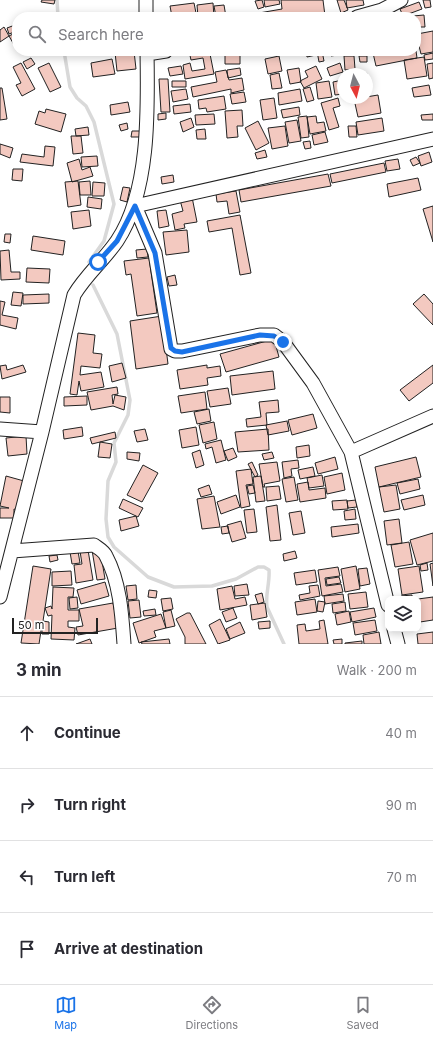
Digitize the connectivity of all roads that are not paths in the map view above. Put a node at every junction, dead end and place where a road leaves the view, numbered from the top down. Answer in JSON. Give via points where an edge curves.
{"nodes":[{"id":1,"x":146,"y":0,"type":"edge"},
{"id":2,"x":401,"y":0,"type":"edge"},
{"id":3,"x":146,"y":12,"type":"edge"},
{"id":4,"x":375,"y":12,"type":"edge"},
{"id":5,"x":147,"y":56,"type":"edge"},
{"id":6,"x":433,"y":139,"type":"edge"},
{"id":7,"x":135,"y":206,"type":"junction"},
{"id":8,"x":433,"y":416,"type":"edge"},
{"id":9,"x":0,"y":429,"type":"edge"},
{"id":10,"x":42,"y":432,"type":"junction"},
{"id":11,"x":350,"y":452,"type":"junction"},
{"id":12,"x":12,"y":551,"type":"junction"},
{"id":13,"x":386,"y":596,"type":"edge"},
{"id":14,"x":0,"y":597,"type":"edge"},
{"id":15,"x":395,"y":632,"type":"edge"},
{"id":16,"x":124,"y":644,"type":"edge"},
{"id":17,"x":398,"y":644,"type":"edge"}],
"edges":[{"from":1,"to":3,"type":"street"},
{"from":2,"to":4,"type":"street"},
{"from":5,"to":7,"type":"street","via":[[145,139],[141,184]]},
{"from":6,"to":7,"type":"street"},
{"from":7,"to":10,"type":"street","via":[[117,241],[83,280],[74,295]]},
{"from":7,"to":11,"type":"street","via":[[155,253],[171,348],[182,352],[260,335],[274,336],[283,342],[313,383]]},
{"from":8,"to":11,"type":"street"},
{"from":9,"to":10,"type":"street"},
{"from":10,"to":12,"type":"street"},
{"from":11,"to":13,"type":"street"},
{"from":12,"to":14,"type":"street"},
{"from":12,"to":16,"type":"street","via":[[94,545],[105,554],[114,575],[121,608]]},
{"from":15,"to":17,"type":"street"}]}
